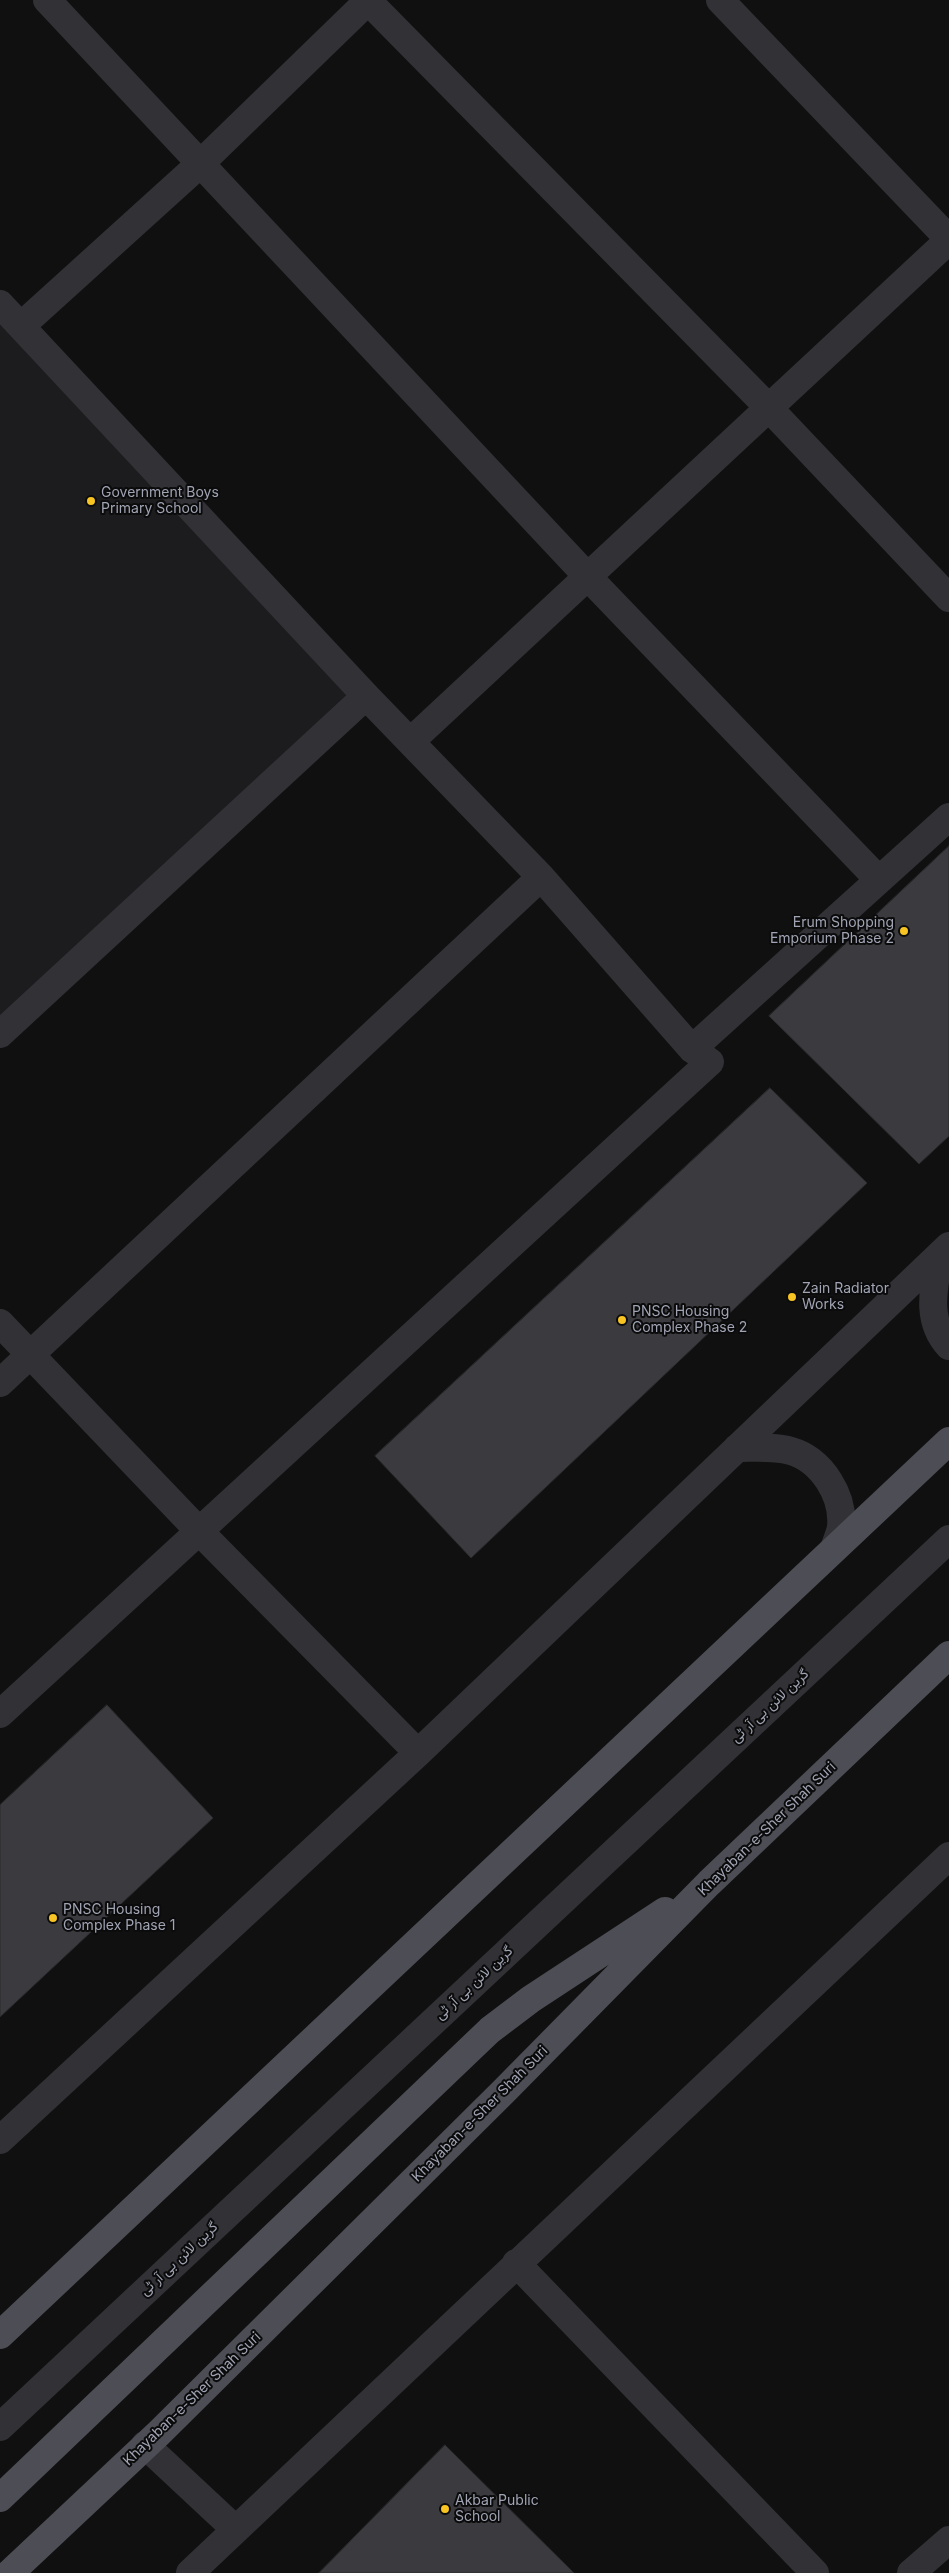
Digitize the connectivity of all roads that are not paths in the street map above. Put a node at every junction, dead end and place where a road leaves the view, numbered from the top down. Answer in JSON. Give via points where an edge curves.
{"nodes":[{"id":1,"x":47,"y":0,"type":"edge"},
{"id":2,"x":368,"y":0,"type":"edge"},
{"id":3,"x":720,"y":0,"type":"edge"},
{"id":4,"x":201,"y":163,"type":"junction"},
{"id":5,"x":949,"y":240,"type":"edge"},
{"id":6,"x":0,"y":304,"type":"edge"},
{"id":7,"x":21,"y":326,"type":"junction"},
{"id":8,"x":768,"y":407,"type":"junction"},
{"id":9,"x":588,"y":577,"type":"junction"},
{"id":10,"x":949,"y":598,"type":"edge"},
{"id":11,"x":366,"y":696,"type":"junction"},
{"id":12,"x":411,"y":741,"type":"junction"},
{"id":13,"x":949,"y":817,"type":"edge"},
{"id":14,"x":541,"y":877,"type":"junction"},
{"id":15,"x":879,"y":880,"type":"junction"},
{"id":16,"x":0,"y":1034,"type":"edge"},
{"id":17,"x":692,"y":1049,"type":"junction"},
{"id":18,"x":944,"y":1251,"type":"edge"},
{"id":19,"x":0,"y":1323,"type":"edge"},
{"id":20,"x":949,"y":1346,"type":"edge"},
{"id":21,"x":29,"y":1354,"type":"junction"},
{"id":22,"x":0,"y":1383,"type":"edge"},
{"id":23,"x":949,"y":1441,"type":"edge"},
{"id":24,"x":737,"y":1448,"type":"junction"},
{"id":25,"x":199,"y":1531,"type":"junction"},
{"id":26,"x":949,"y":1539,"type":"edge"},
{"id":27,"x":834,"y":1549,"type":"junction"},
{"id":28,"x":949,"y":1655,"type":"edge"},
{"id":29,"x":0,"y":1714,"type":"edge"},
{"id":30,"x":418,"y":1752,"type":"junction"},
{"id":31,"x":949,"y":1856,"type":"edge"},
{"id":32,"x":709,"y":1883,"type":"junction"},
{"id":33,"x":0,"y":2140,"type":"edge"},
{"id":34,"x":516,"y":2263,"type":"junction"},
{"id":35,"x":0,"y":2335,"type":"edge"},
{"id":36,"x":0,"y":2427,"type":"edge"},
{"id":37,"x":146,"y":2446,"type":"junction"},
{"id":38,"x":0,"y":2498,"type":"edge"},
{"id":39,"x":235,"y":2530,"type":"junction"},
{"id":40,"x":949,"y":2540,"type":"edge"},
{"id":41,"x":10,"y":2573,"type":"edge"},
{"id":42,"x":190,"y":2573,"type":"edge"},
{"id":43,"x":815,"y":2573,"type":"edge"},
{"id":44,"x":911,"y":2573,"type":"edge"}],
"edges":[{"from":1,"to":4,"type":"street"},
{"from":2,"to":4,"type":"street"},
{"from":2,"to":8,"type":"street"},
{"from":3,"to":5,"type":"street"},
{"from":4,"to":7,"type":"street"},
{"from":4,"to":9,"type":"street"},
{"from":5,"to":8,"type":"street"},
{"from":6,"to":7,"type":"street"},
{"from":7,"to":11,"type":"street"},
{"from":8,"to":9,"type":"street"},
{"from":8,"to":10,"type":"street"},
{"from":9,"to":12,"type":"street"},
{"from":9,"to":15,"type":"street"},
{"from":11,"to":12,"type":"street"},
{"from":11,"to":16,"type":"street"},
{"from":12,"to":14,"type":"street"},
{"from":13,"to":15,"type":"street"},
{"from":14,"to":17,"type":"street"},
{"from":14,"to":21,"type":"street"},
{"from":15,"to":17,"type":"street"},
{"from":17,"to":25,"type":"street","via":[[710,1062]]},
{"from":18,"to":20,"type":"street","via":[[932,1301],[935,1322]]},
{"from":18,"to":24,"type":"street"},
{"from":19,"to":21,"type":"street"},
{"from":21,"to":22,"type":"street"},
{"from":21,"to":25,"type":"street"},
{"from":23,"to":27,"type":"main road"},
{"from":24,"to":27,"type":"street","via":[[792,1452],[813,1463],[830,1481],[839,1503],[841,1527]]},
{"from":24,"to":30,"type":"street"},
{"from":25,"to":29,"type":"street"},
{"from":25,"to":30,"type":"street"},
{"from":26,"to":36,"type":"street","name":"گرین لائن بی آر ٹی"},
{"from":27,"to":35,"type":"main road"},
{"from":28,"to":32,"type":"main road","name":"Khayaban-e-Sher Shah Suri"},
{"from":30,"to":33,"type":"street"},
{"from":31,"to":34,"type":"street"},
{"from":32,"to":37,"type":"main road","name":"Khayaban-e-Sher Shah Suri"},
{"from":32,"to":38,"type":"main road","via":[[531,1999],[490,2030]]},
{"from":34,"to":39,"type":"street"},
{"from":34,"to":43,"type":"street"},
{"from":37,"to":39,"type":"street"},
{"from":37,"to":41,"type":"main road","name":"Khayaban-e-Sher Shah Suri"},
{"from":39,"to":42,"type":"street"},
{"from":40,"to":44,"type":"street"}]}
